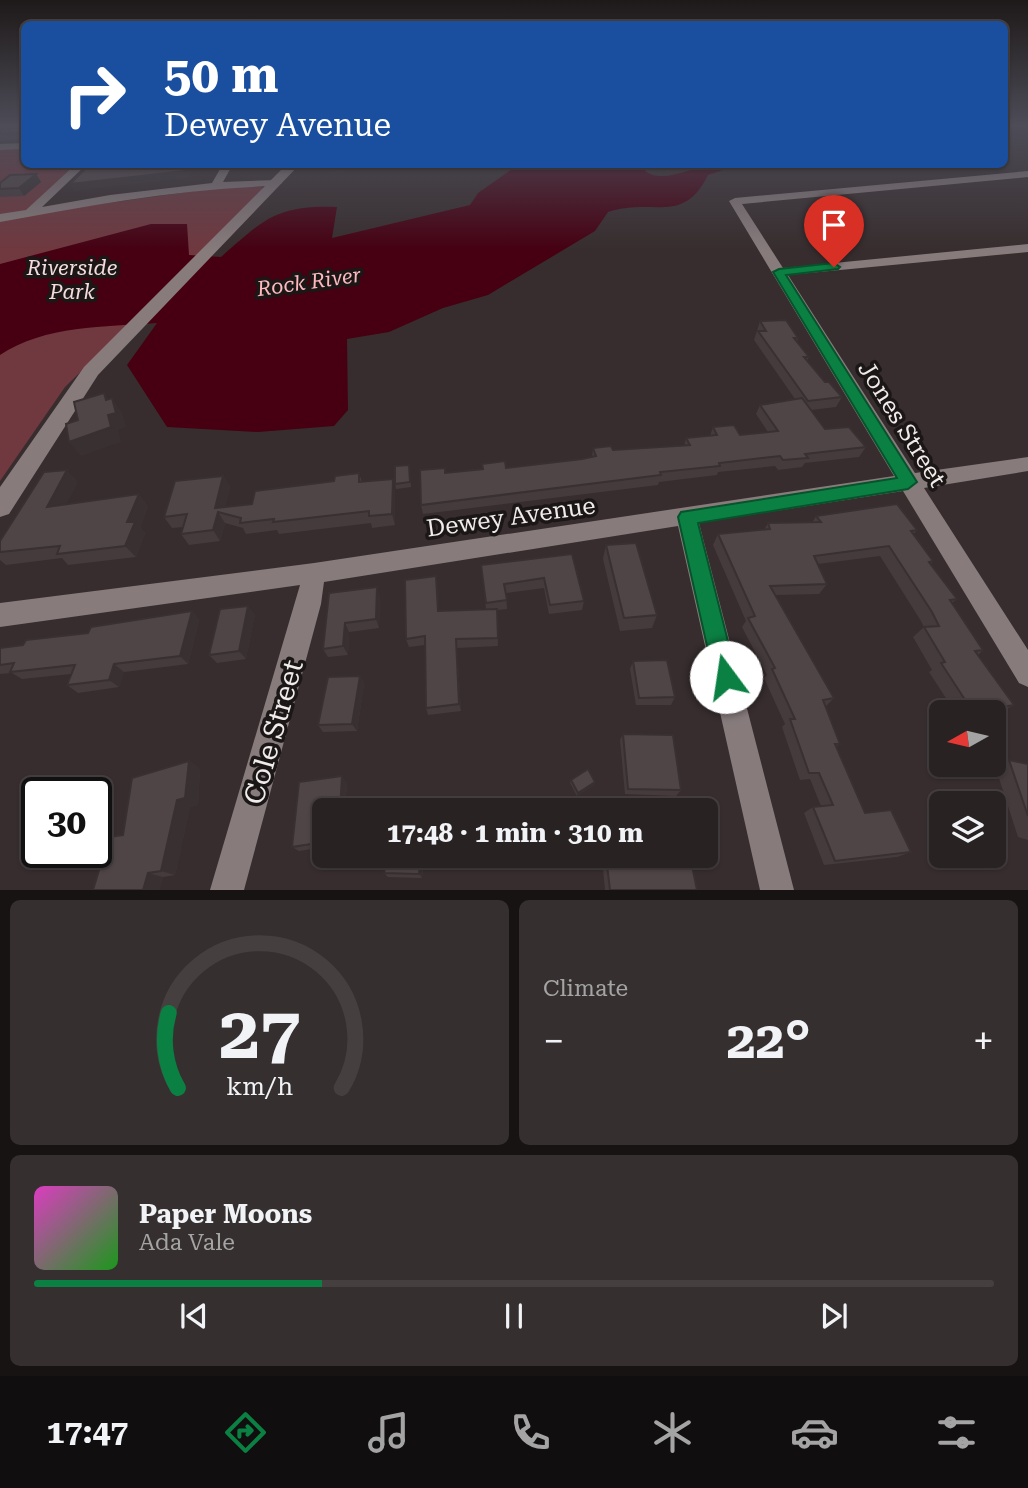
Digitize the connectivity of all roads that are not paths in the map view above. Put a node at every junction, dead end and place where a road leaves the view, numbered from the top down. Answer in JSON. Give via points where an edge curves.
{"nodes":[{"id":1,"x":78,"y":168,"type":"edge"},
{"id":2,"x":226,"y":168,"type":"edge"},
{"id":3,"x":290,"y":168,"type":"edge"},
{"id":4,"x":1005,"y":168,"type":"edge"},
{"id":5,"x":1026,"y":177,"type":"edge"},
{"id":6,"x":277,"y":183,"type":"junction"},
{"id":7,"x":215,"y":186,"type":"junction"},
{"id":8,"x":31,"y":211,"type":"junction"},
{"id":9,"x":0,"y":218,"type":"edge"},
{"id":10,"x":1028,"y":248,"type":"edge"},
{"id":11,"x":779,"y":272,"type":"junction"},
{"id":12,"x":126,"y":333,"type":"joint"},
{"id":13,"x":1028,"y":464,"type":"edge"},
{"id":14,"x":908,"y":482,"type":"junction"},
{"id":15,"x":0,"y":507,"type":"edge"},
{"id":16,"x":687,"y":517,"type":"junction"},
{"id":17,"x":314,"y":573,"type":"junction"},
{"id":18,"x":0,"y":615,"type":"edge"},
{"id":19,"x":1028,"y":674,"type":"edge"},
{"id":20,"x":227,"y":890,"type":"edge"},
{"id":21,"x":777,"y":890,"type":"edge"}],
"edges":[{"from":1,"to":8,"type":"street"},
{"from":2,"to":7,"type":"street"},
{"from":3,"to":6,"type":"street"},
{"from":4,"to":5,"type":"street"},
{"from":5,"to":11,"type":"street","name":"Jones Street","via":[[735,199]]},
{"from":6,"to":7,"type":"street"},
{"from":6,"to":12,"type":"street"},
{"from":7,"to":8,"type":"street"},
{"from":8,"to":9,"type":"street"},
{"from":10,"to":11,"type":"street"},
{"from":11,"to":14,"type":"street","name":"Jones Street"},
{"from":12,"to":15,"type":"street","via":[[77,391]]},
{"from":13,"to":14,"type":"street","name":"Dewey Avenue"},
{"from":14,"to":16,"type":"street","name":"Dewey Avenue"},
{"from":14,"to":19,"type":"street","name":"Jones Street"},
{"from":16,"to":17,"type":"street","name":"Dewey Avenue"},
{"from":16,"to":21,"type":"street"},
{"from":17,"to":18,"type":"street","name":"Dewey Avenue"},
{"from":17,"to":20,"type":"street","name":"Cole Street"}]}
